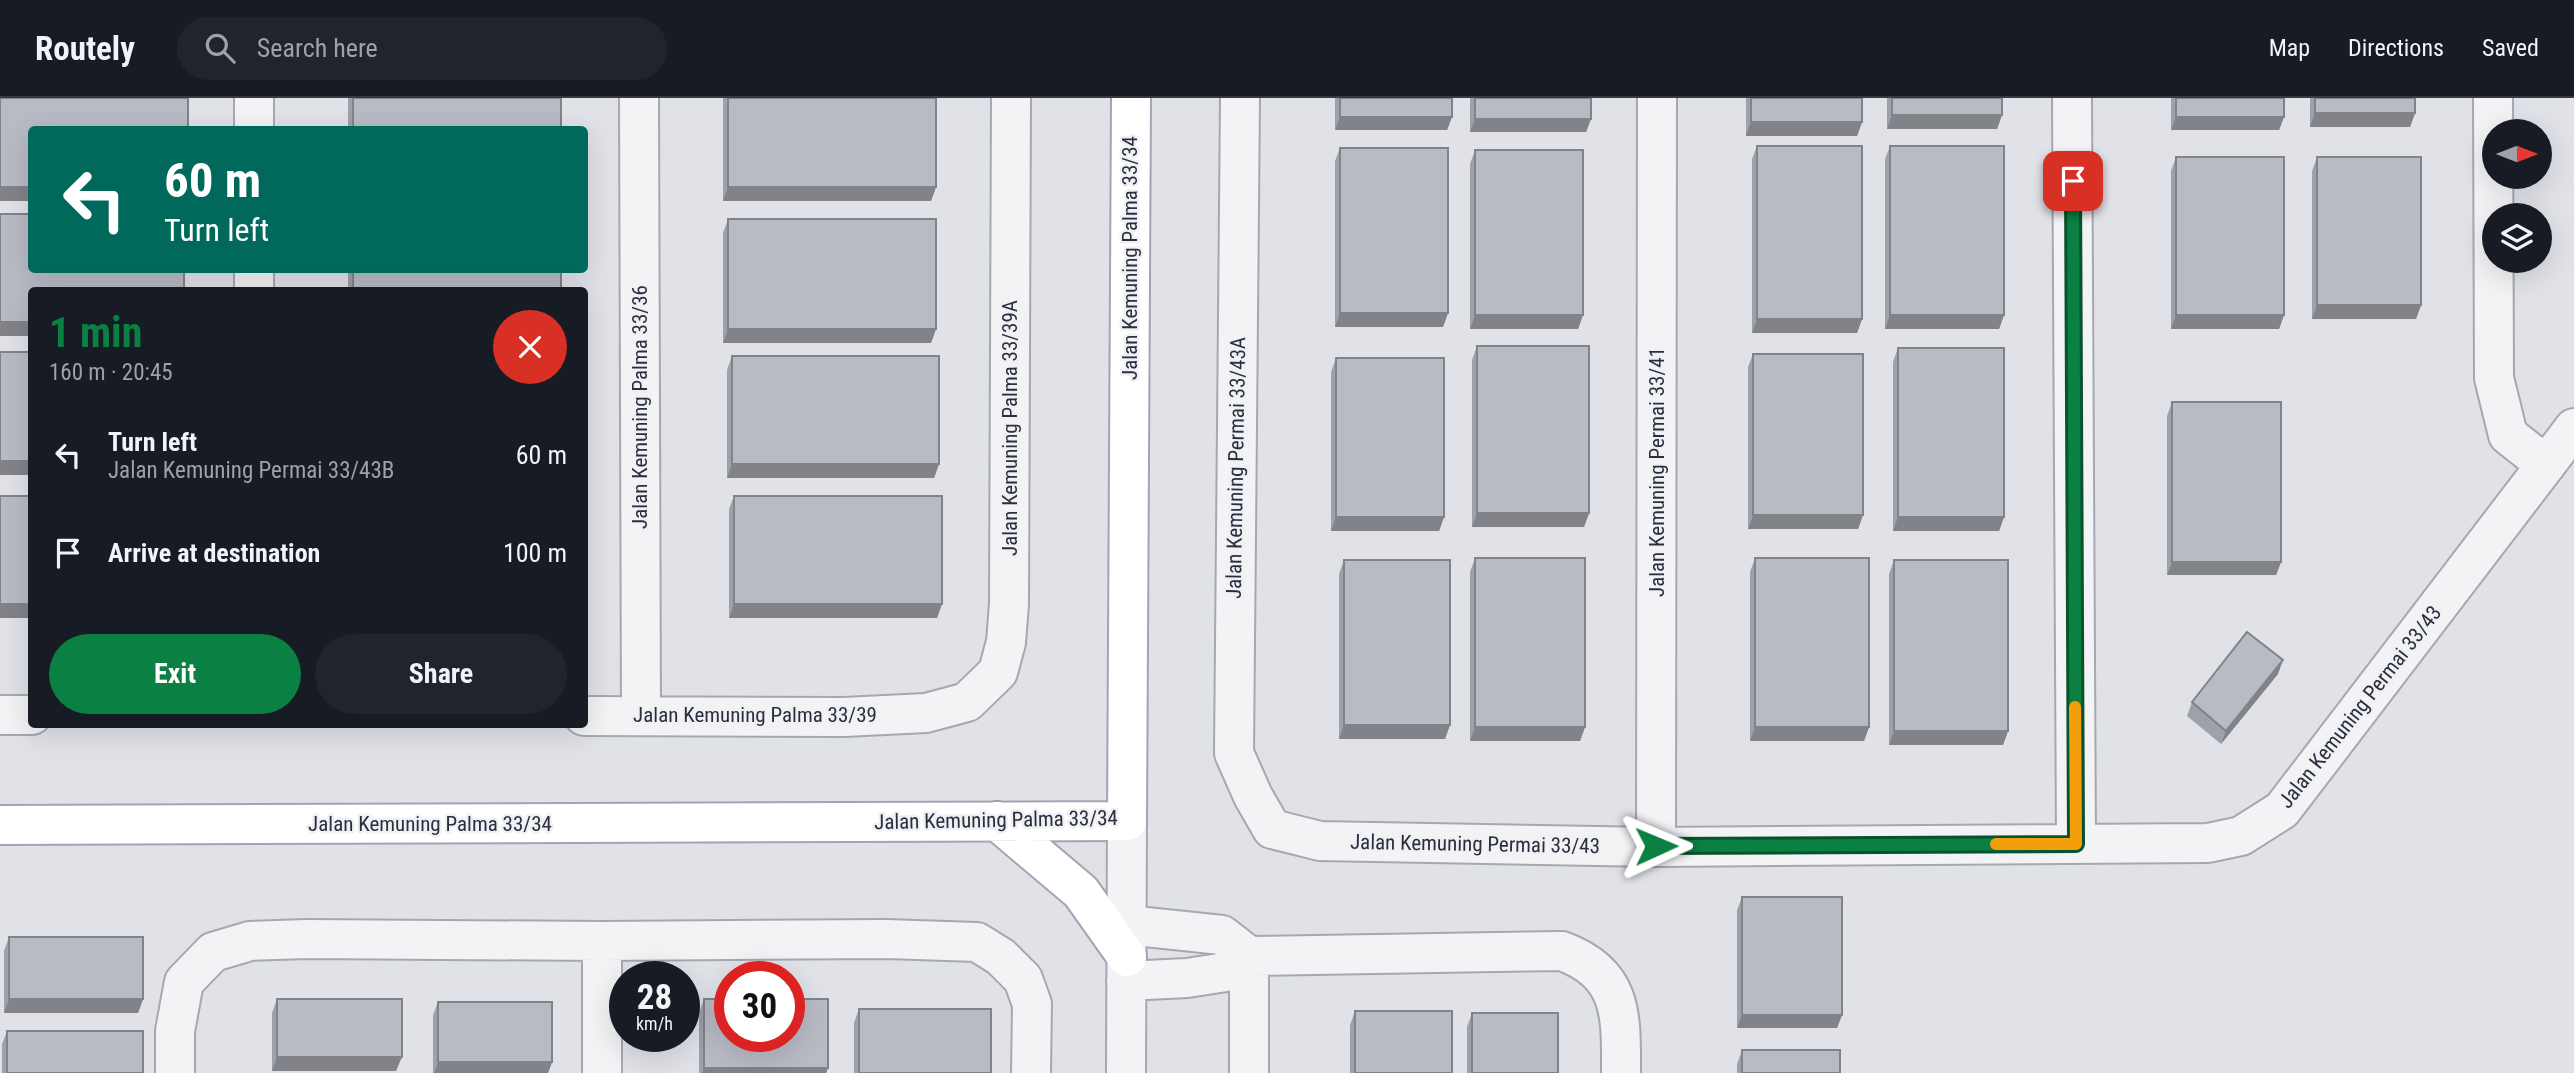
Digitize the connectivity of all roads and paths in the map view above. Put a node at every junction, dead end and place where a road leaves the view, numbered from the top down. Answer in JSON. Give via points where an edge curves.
{"nodes":[{"id":1,"x":254,"y":98,"type":"edge"},
{"id":2,"x":639,"y":98,"type":"edge"},
{"id":3,"x":1011,"y":98,"type":"edge"},
{"id":4,"x":1131,"y":98,"type":"edge"},
{"id":5,"x":1240,"y":98,"type":"edge"},
{"id":6,"x":1657,"y":98,"type":"edge"},
{"id":7,"x":2073,"y":98,"type":"edge"},
{"id":8,"x":2493,"y":98,"type":"edge"},
{"id":9,"x":254,"y":126,"type":"edge"},
{"id":10,"x":2574,"y":428,"type":"edge"},
{"id":11,"x":2546,"y":465,"type":"junction"},
{"id":12,"x":926,"y":713,"type":"joint"},
{"id":13,"x":0,"y":715,"type":"edge"},
{"id":14,"x":28,"y":715,"type":"edge"},
{"id":15,"x":588,"y":716,"type":"edge"},
{"id":16,"x":641,"y":716,"type":"junction"},
{"id":17,"x":997,"y":821,"type":"junction"},
{"id":18,"x":1127,"y":821,"type":"junction"},
{"id":19,"x":0,"y":825,"type":"edge"},
{"id":20,"x":1272,"y":829,"type":"joint"},
{"id":21,"x":2076,"y":844,"type":"junction"},
{"id":22,"x":1656,"y":846,"type":"junction"},
{"id":23,"x":602,"y":950,"type":"junction"},
{"id":24,"x":1127,"y":954,"type":"junction"},
{"id":25,"x":1250,"y":956,"type":"junction"},
{"id":26,"x":175,"y":1073,"type":"edge"},
{"id":27,"x":602,"y":1073,"type":"edge"},
{"id":28,"x":1031,"y":1073,"type":"edge"},
{"id":29,"x":1126,"y":1073,"type":"edge"},
{"id":30,"x":1249,"y":1073,"type":"edge"},
{"id":31,"x":1621,"y":1073,"type":"edge"}],
"edges":[{"from":1,"to":9,"type":"street"},
{"from":2,"to":16,"type":"street","name":"Jalan Kemuning Palma 33/36"},
{"from":3,"to":12,"type":"street","name":"Jalan Kemuning Palma 33/39A","via":[[1006,642],[998,672],[967,702]]},
{"from":4,"to":18,"type":"main road","name":"Jalan Kemuning Palma 33/34"},
{"from":5,"to":20,"type":"street","name":"Jalan Kemuning Permai 33/43A","via":[[1234,753]]},
{"from":6,"to":22,"type":"street","name":"Jalan Kemuning Permai 33/41"},
{"from":7,"to":21,"type":"street"},
{"from":8,"to":11,"type":"street","via":[[2494,378],[2508,436]]},
{"from":10,"to":11,"type":"street","name":"Jalan Kemuning Permai 33/43"},
{"from":11,"to":21,"type":"street","name":"Jalan Kemuning Permai 33/43","via":[[2282,810],[2241,836],[2208,843]]},
{"from":12,"to":16,"type":"street","name":"Jalan Kemuning Palma 33/39"},
{"from":13,"to":14,"type":"street"},
{"from":15,"to":16,"type":"street","name":"Jalan Kemuning Palma 33/39"},
{"from":17,"to":18,"type":"main road","name":"Jalan Kemuning Palma 33/34"},
{"from":17,"to":19,"type":"main road","name":"Jalan Kemuning Palma 33/34"},
{"from":17,"to":24,"type":"main road","via":[[1081,892]]},
{"from":18,"to":24,"type":"street"},
{"from":20,"to":22,"type":"street","name":"Jalan Kemuning Permai 33/43","via":[[1320,841]]},
{"from":21,"to":22,"type":"street","name":"Jalan Kemuning Permai 33/43"},
{"from":23,"to":26,"type":"street","via":[[307,939],[250,942],[213,952],[184,982],[175,1031]]},
{"from":23,"to":27,"type":"street"},
{"from":23,"to":28,"type":"street","via":[[886,939],[977,942],[1002,957],[1023,979],[1032,1004]]},
{"from":24,"to":25,"type":"street","via":[[1222,935]]},
{"from":24,"to":25,"type":"street","via":[[1188,978],[1226,972]]},
{"from":24,"to":29,"type":"street"},
{"from":25,"to":30,"type":"street"},
{"from":25,"to":31,"type":"street","via":[[1562,951],[1595,968],[1608,984],[1621,1019]]}]}
